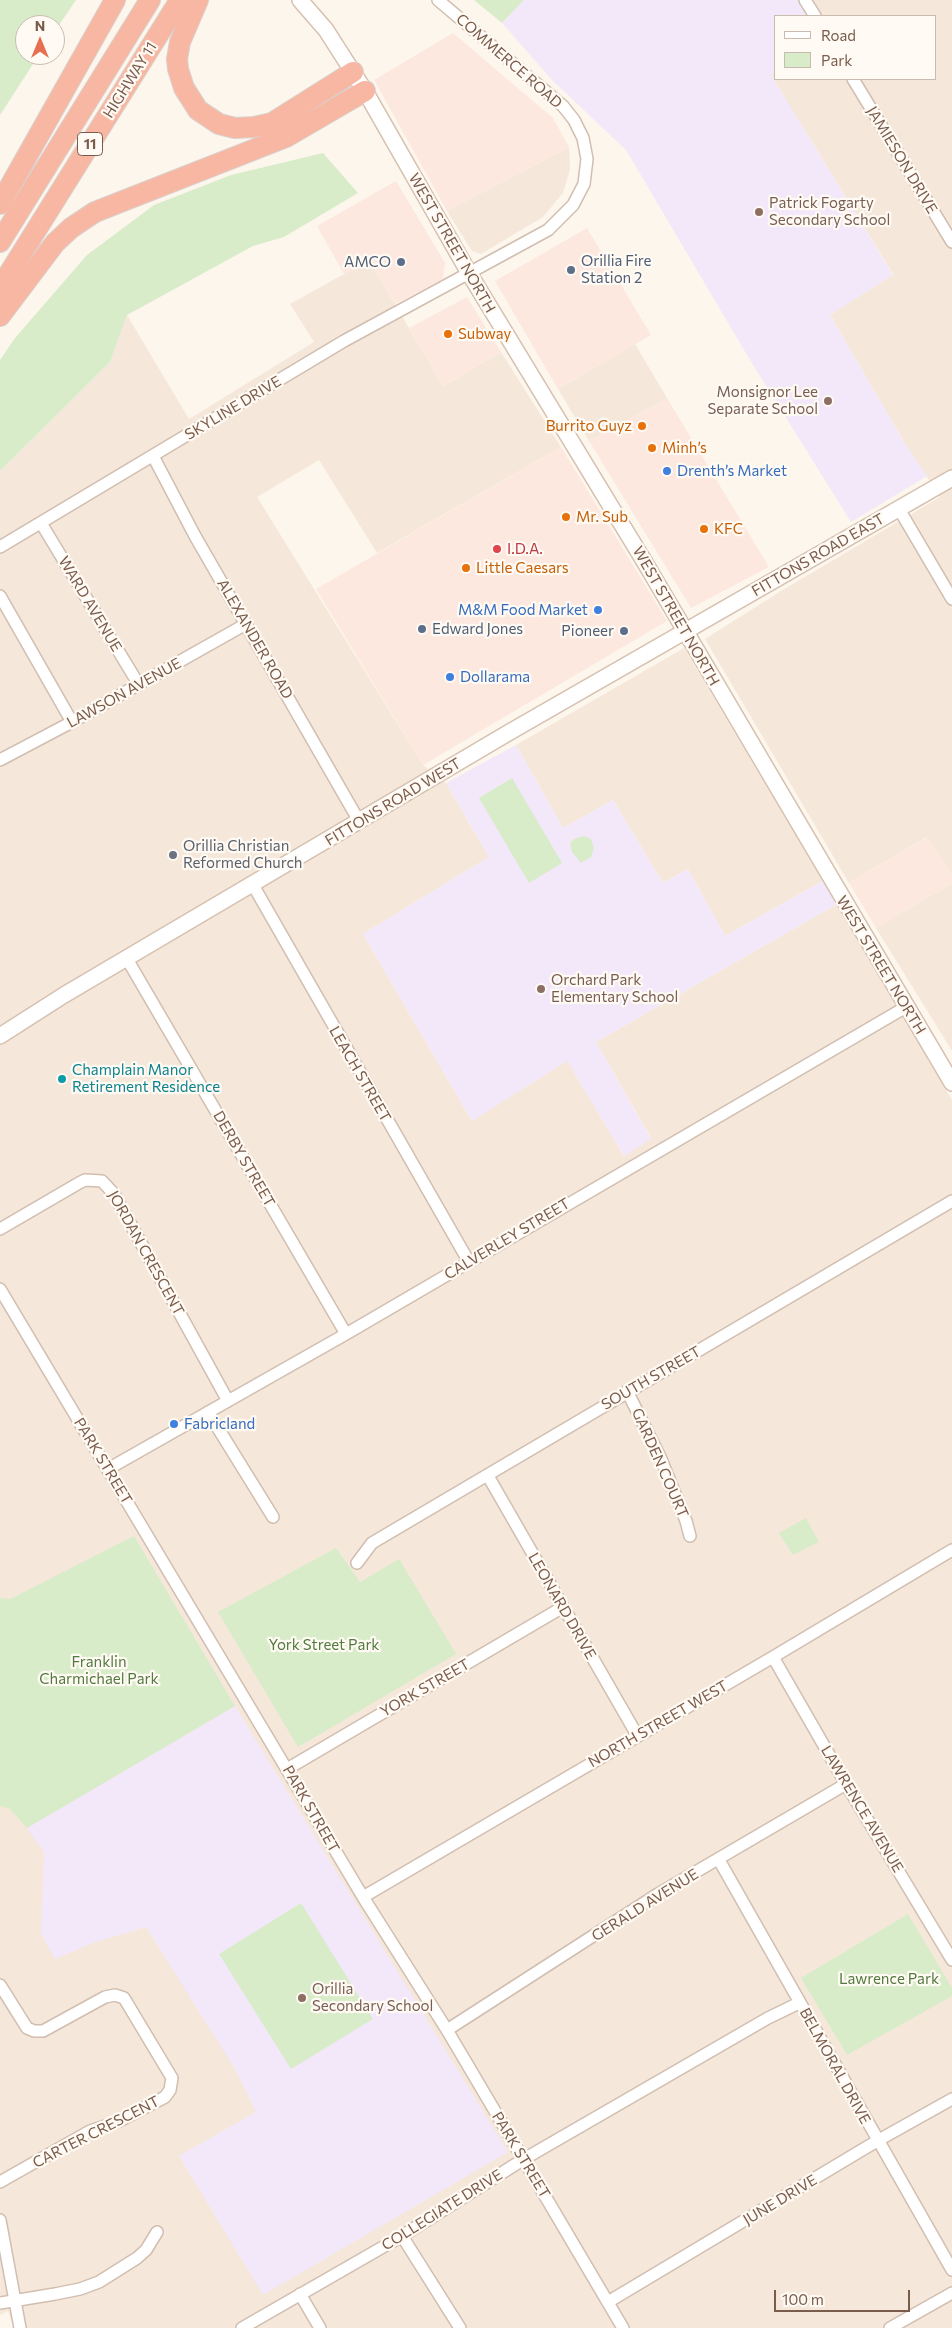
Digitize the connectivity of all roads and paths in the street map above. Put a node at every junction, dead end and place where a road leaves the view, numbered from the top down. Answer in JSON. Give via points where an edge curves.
{"nodes":[{"id":1,"x":115,"y":0,"type":"edge"},
{"id":2,"x":150,"y":0,"type":"edge"},
{"id":3,"x":180,"y":0,"type":"edge"},
{"id":4,"x":198,"y":0,"type":"edge"},
{"id":5,"x":300,"y":0,"type":"edge"},
{"id":6,"x":438,"y":0,"type":"edge"},
{"id":7,"x":805,"y":0,"type":"edge"},
{"id":8,"x":814,"y":15,"type":"edge"},
{"id":9,"x":353,"y":72,"type":"junction"},
{"id":10,"x":854,"y":80,"type":"edge"},
{"id":11,"x":365,"y":91,"type":"junction"},
{"id":12,"x":0,"y":204,"type":"edge"},
{"id":13,"x":0,"y":242,"type":"edge"},
{"id":14,"x":952,"y":242,"type":"edge"},
{"id":15,"x":469,"y":273,"type":"junction"},
{"id":16,"x":0,"y":288,"type":"edge"},
{"id":17,"x":0,"y":316,"type":"edge"},
{"id":18,"x":153,"y":456,"type":"junction"},
{"id":19,"x":952,"y":478,"type":"edge"},
{"id":20,"x":899,"y":509,"type":"junction"},
{"id":21,"x":41,"y":524,"type":"junction"},
{"id":22,"x":0,"y":547,"type":"edge"},
{"id":23,"x":0,"y":596,"type":"edge"},
{"id":24,"x":952,"y":599,"type":"edge"},
{"id":25,"x":246,"y":624,"type":"junction"},
{"id":26,"x":684,"y":631,"type":"junction"},
{"id":27,"x":139,"y":685,"type":"junction"},
{"id":28,"x":72,"y":722,"type":"junction"},
{"id":29,"x":0,"y":760,"type":"edge"},
{"id":30,"x":359,"y":821,"type":"junction"},
{"id":31,"x":253,"y":885,"type":"junction"},
{"id":32,"x":127,"y":959,"type":"junction"},
{"id":33,"x":906,"y":1007,"type":"junction"},
{"id":34,"x":0,"y":1036,"type":"edge"},
{"id":35,"x":952,"y":1083,"type":"edge"},
{"id":36,"x":952,"y":1201,"type":"edge"},
{"id":37,"x":0,"y":1229,"type":"edge"},
{"id":38,"x":469,"y":1262,"type":"junction"},
{"id":39,"x":2,"y":1296,"type":"edge"},
{"id":40,"x":346,"y":1334,"type":"junction"},
{"id":41,"x":627,"y":1391,"type":"junction"},
{"id":42,"x":228,"y":1401,"type":"junction"},
{"id":43,"x":208,"y":1412,"type":"junction"},
{"id":44,"x":108,"y":1468,"type":"junction"},
{"id":45,"x":488,"y":1476,"type":"junction"},
{"id":46,"x":273,"y":1517,"type":"dead end"},
{"id":47,"x":690,"y":1536,"type":"dead end"},
{"id":48,"x":952,"y":1550,"type":"edge"},
{"id":49,"x":357,"y":1563,"type":"dead end"},
{"id":50,"x":563,"y":1607,"type":"junction"},
{"id":51,"x":773,"y":1658,"type":"junction"},
{"id":52,"x":637,"y":1735,"type":"junction"},
{"id":53,"x":287,"y":1769,"type":"junction"},
{"id":54,"x":846,"y":1784,"type":"junction"},
{"id":55,"x":719,"y":1860,"type":"junction"},
{"id":56,"x":363,"y":1897,"type":"junction"},
{"id":57,"x":952,"y":1960,"type":"edge"},
{"id":58,"x":0,"y":1985,"type":"edge"},
{"id":59,"x":799,"y":2003,"type":"junction"},
{"id":60,"x":446,"y":2030,"type":"junction"},
{"id":61,"x":952,"y":2099,"type":"edge"},
{"id":62,"x":877,"y":2141,"type":"junction"},
{"id":63,"x":524,"y":2159,"type":"junction"},
{"id":64,"x":0,"y":2182,"type":"edge"},
{"id":65,"x":0,"y":2220,"type":"edge"},
{"id":66,"x":157,"y":2232,"type":"dead end"},
{"id":67,"x":402,"y":2236,"type":"junction"},
{"id":68,"x":952,"y":2270,"type":"edge"},
{"id":69,"x":952,"y":2293,"type":"edge"},
{"id":70,"x":300,"y":2294,"type":"junction"},
{"id":71,"x":15,"y":2300,"type":"junction"},
{"id":72,"x":608,"y":2302,"type":"junction"},
{"id":73,"x":0,"y":2303,"type":"edge"},
{"id":74,"x":20,"y":2328,"type":"edge"},
{"id":75,"x":242,"y":2328,"type":"edge"},
{"id":76,"x":320,"y":2328,"type":"edge"},
{"id":77,"x":460,"y":2328,"type":"edge"},
{"id":78,"x":623,"y":2328,"type":"edge"},
{"id":79,"x":890,"y":2328,"type":"edge"}],
"edges":[{"from":1,"to":12,"type":"highway"},
{"from":2,"to":13,"type":"highway","name":"HIGHWAY 11","number":"11"},
{"from":3,"to":16,"type":"highway","name":"HIGHWAY 11","number":"11"},
{"from":4,"to":9,"type":"highway","via":[[180,42],[178,69],[188,96],[198,110],[219,124],[235,128],[272,123]]},
{"from":5,"to":9,"type":"main road","name":"WEST STREET NORTH","via":[[326,30]]},
{"from":6,"to":15,"type":"street","name":"COMMERCE ROAD","via":[[563,106],[583,138],[587,159],[584,184],[573,205],[559,221]]},
{"from":7,"to":8,"type":"street"},
{"from":9,"to":11,"type":"main road","name":"WEST STREET NORTH"},
{"from":10,"to":14,"type":"street","name":"JAMIESON DRIVE"},
{"from":11,"to":15,"type":"main road","name":"WEST STREET NORTH"},
{"from":11,"to":17,"type":"highway","via":[[286,137],[95,212],[55,243]]},
{"from":15,"to":18,"type":"street","name":"SKYLINE DRIVE","via":[[344,341]]},
{"from":15,"to":26,"type":"main road","name":"WEST STREET NORTH"},
{"from":18,"to":21,"type":"street","name":"SKYLINE DRIVE"},
{"from":18,"to":25,"type":"street","name":"ALEXANDER ROAD"},
{"from":19,"to":20,"type":"main road","name":"FITTONS ROAD EAST"},
{"from":20,"to":24,"type":"street"},
{"from":20,"to":26,"type":"main road","name":"FITTONS ROAD EAST"},
{"from":21,"to":22,"type":"street","name":"SKYLINE DRIVE"},
{"from":21,"to":27,"type":"street","name":"WARD AVENUE"},
{"from":23,"to":28,"type":"street"},
{"from":25,"to":27,"type":"street","name":"LAWSON AVENUE"},
{"from":25,"to":30,"type":"street","name":"ALEXANDER ROAD"},
{"from":26,"to":30,"type":"main road","name":"FITTONS ROAD WEST"},
{"from":26,"to":33,"type":"main road","name":"WEST STREET NORTH"},
{"from":27,"to":28,"type":"street","name":"LAWSON AVENUE"},
{"from":28,"to":29,"type":"street","name":"LAWSON AVENUE"},
{"from":30,"to":31,"type":"main road","name":"FITTONS ROAD WEST"},
{"from":31,"to":32,"type":"main road","name":"FITTONS ROAD WEST"},
{"from":31,"to":38,"type":"street","name":"LEACH STREET"},
{"from":32,"to":34,"type":"main road","name":"FITTONS ROAD WEST"},
{"from":32,"to":40,"type":"street","name":"DERBY STREET"},
{"from":33,"to":35,"type":"main road","name":"WEST STREET NORTH"},
{"from":33,"to":38,"type":"street","name":"CALVERLEY STREET"},
{"from":36,"to":41,"type":"street","name":"SOUTH STREET","via":[[778,1306]]},
{"from":37,"to":42,"type":"street","name":"JORDAN CRESCENT","via":[[85,1180],[102,1181],[114,1194]]},
{"from":38,"to":40,"type":"street","name":"CALVERLEY STREET"},
{"from":39,"to":44,"type":"street","name":"PARK STREET"},
{"from":40,"to":42,"type":"street","name":"CALVERLEY STREET"},
{"from":41,"to":45,"type":"street","name":"SOUTH STREET"},
{"from":41,"to":47,"type":"street","name":"GARDEN COURT","via":[[661,1459]]},
{"from":42,"to":43,"type":"street","name":"CALVERLEY STREET"},
{"from":43,"to":44,"type":"street","name":"CALVERLEY STREET"},
{"from":43,"to":46,"type":"street"},
{"from":44,"to":53,"type":"street","name":"PARK STREET"},
{"from":45,"to":49,"type":"street","name":"SOUTH STREET","via":[[372,1543]]},
{"from":45,"to":50,"type":"street","name":"LEONARD DRIVE"},
{"from":48,"to":51,"type":"street","name":"NORTH STREET WEST"},
{"from":50,"to":52,"type":"street","name":"LEONARD DRIVE"},
{"from":50,"to":53,"type":"street","name":"YORK STREET"},
{"from":51,"to":52,"type":"street","name":"NORTH STREET WEST"},
{"from":51,"to":54,"type":"street","name":"LAWRENCE AVENUE"},
{"from":52,"to":56,"type":"street","name":"NORTH STREET WEST"},
{"from":53,"to":56,"type":"street","name":"PARK STREET"},
{"from":54,"to":55,"type":"street","name":"GERALD AVENUE"},
{"from":54,"to":57,"type":"street","name":"LAWRENCE AVENUE"},
{"from":55,"to":59,"type":"street","name":"BELMORAL DRIVE"},
{"from":55,"to":60,"type":"street","name":"GERALD AVENUE","via":[[658,1894]]},
{"from":56,"to":60,"type":"street","name":"PARK STREET"},
{"from":58,"to":64,"type":"street","name":"CARTER CRESCENT","via":[[27,2028],[34,2031],[43,2031],[105,1997],[115,1995],[124,1998],[172,2078],[165,2097],[90,2132]]},
{"from":59,"to":62,"type":"street","name":"BELMORAL DRIVE"},
{"from":59,"to":63,"type":"street","name":"COLLEGIATE DRIVE"},
{"from":60,"to":63,"type":"street","name":"PARK STREET"},
{"from":61,"to":62,"type":"street","name":"JUNE DRIVE"},
{"from":62,"to":68,"type":"street","name":"BELMORAL DRIVE"},
{"from":62,"to":72,"type":"street","name":"JUNE DRIVE"},
{"from":63,"to":67,"type":"street","name":"COLLEGIATE DRIVE"},
{"from":63,"to":72,"type":"street","name":"PARK STREET"},
{"from":65,"to":71,"type":"street"},
{"from":66,"to":71,"type":"street","via":[[137,2258],[99,2282],[80,2289]]},
{"from":67,"to":70,"type":"street","name":"COLLEGIATE DRIVE"},
{"from":67,"to":77,"type":"street"},
{"from":69,"to":79,"type":"street"},
{"from":70,"to":75,"type":"street","name":"COLLEGIATE DRIVE"},
{"from":70,"to":76,"type":"street"},
{"from":71,"to":73,"type":"street"},
{"from":71,"to":74,"type":"street"},
{"from":72,"to":78,"type":"street","name":"PARK STREET"}]}
